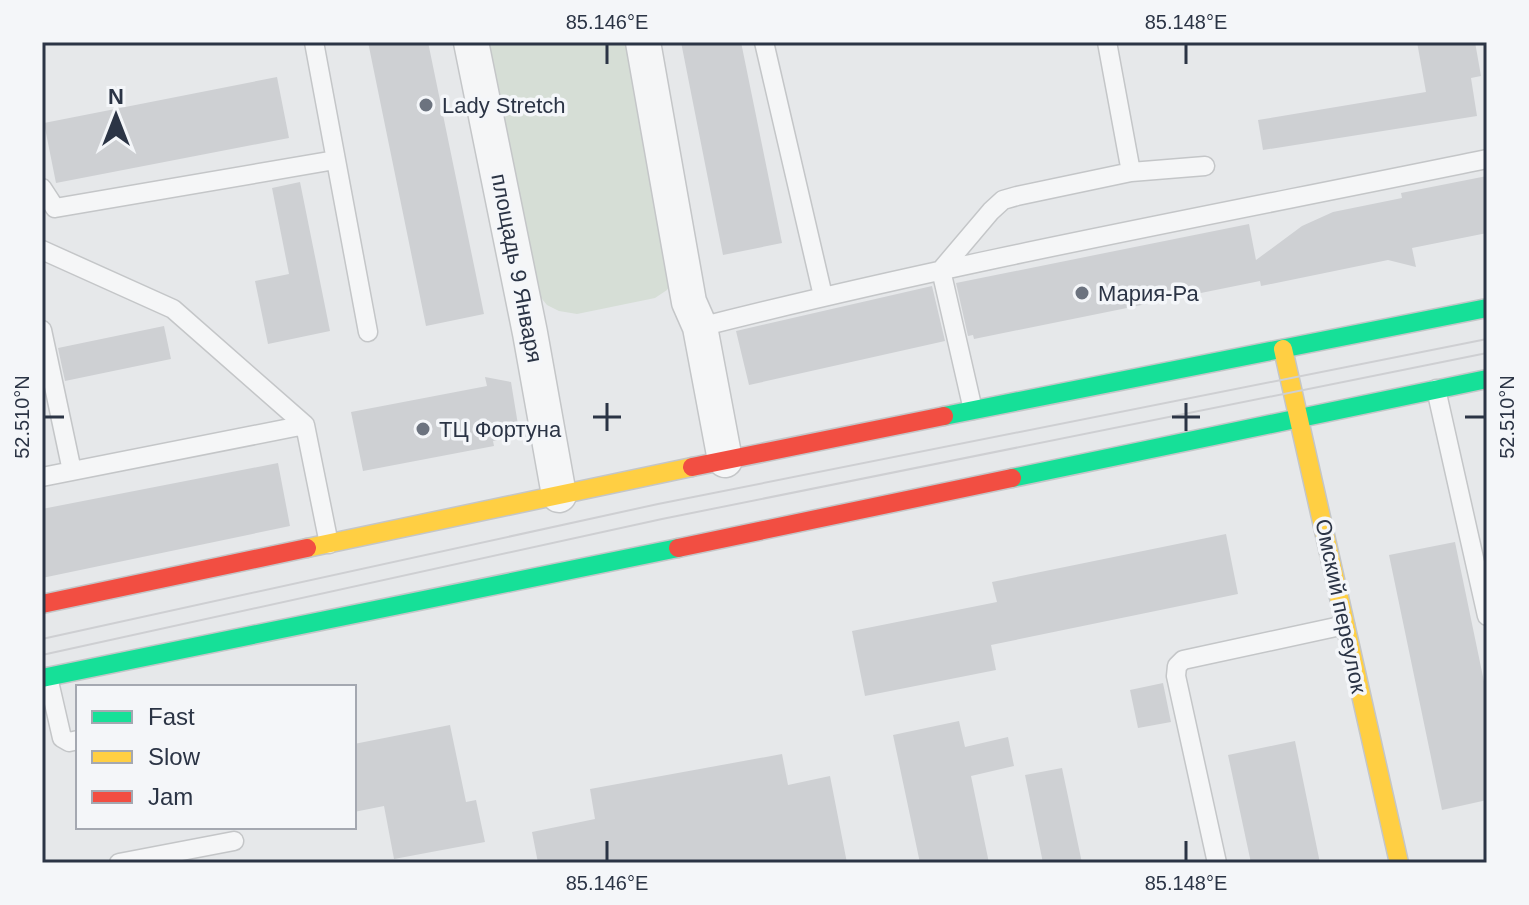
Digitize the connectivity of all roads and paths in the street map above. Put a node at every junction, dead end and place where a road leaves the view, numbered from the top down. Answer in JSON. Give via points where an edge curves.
{"nodes":[{"id":1,"x":314,"y":42,"type":"edge"},
{"id":2,"x":471,"y":42,"type":"edge"},
{"id":3,"x":643,"y":42,"type":"edge"},
{"id":4,"x":764,"y":42,"type":"edge"},
{"id":5,"x":1107,"y":42,"type":"edge"},
{"id":6,"x":1487,"y":159,"type":"edge"},
{"id":7,"x":335,"y":160,"type":"junction"},
{"id":8,"x":1205,"y":166,"type":"dead end"},
{"id":9,"x":1131,"y":172,"type":"junction"},
{"id":10,"x":42,"y":188,"type":"edge"},
{"id":11,"x":42,"y":250,"type":"edge"},
{"id":12,"x":941,"y":270,"type":"junction"},
{"id":13,"x":823,"y":296,"type":"junction"},
{"id":14,"x":1487,"y":308,"type":"edge"},
{"id":15,"x":700,"y":327,"type":"junction"},
{"id":16,"x":42,"y":330,"type":"edge"},
{"id":17,"x":368,"y":332,"type":"dead end"},
{"id":18,"x":1283,"y":349,"type":"junction"},
{"id":19,"x":1487,"y":379,"type":"edge"},
{"id":20,"x":1436,"y":389,"type":"junction"},
{"id":21,"x":973,"y":410,"type":"junction"},
{"id":22,"x":1300,"y":418,"type":"junction"},
{"id":23,"x":305,"y":425,"type":"junction"},
{"id":24,"x":725,"y":460,"type":"junction"},
{"id":25,"x":72,"y":471,"type":"junction"},
{"id":26,"x":42,"y":477,"type":"edge"},
{"id":27,"x":559,"y":495,"type":"junction"},
{"id":28,"x":329,"y":545,"type":"junction"},
{"id":29,"x":1483,"y":577,"type":"edge"},
{"id":30,"x":42,"y":604,"type":"edge"},
{"id":31,"x":1487,"y":616,"type":"edge"},
{"id":32,"x":1345,"y":625,"type":"junction"},
{"id":33,"x":45,"y":677,"type":"edge"},
{"id":34,"x":76,"y":740,"type":"edge"},
{"id":35,"x":234,"y":841,"type":"dead end"},
{"id":36,"x":168,"y":858,"type":"edge"},
{"id":37,"x":119,"y":863,"type":"edge"},
{"id":38,"x":1217,"y":863,"type":"edge"},
{"id":39,"x":1399,"y":863,"type":"edge"}],
"edges":[{"from":1,"to":7,"type":"lane"},
{"from":2,"to":27,"type":"street","name":"площадь 9 Января"},
{"from":3,"to":15,"type":"street","via":[[689,302]]},
{"from":4,"to":13,"type":"lane"},
{"from":5,"to":9,"type":"lane"},
{"from":6,"to":12,"type":"lane"},
{"from":7,"to":10,"type":"lane","via":[[55,208]]},
{"from":7,"to":17,"type":"lane"},
{"from":8,"to":9,"type":"lane"},
{"from":9,"to":12,"type":"lane","via":[[1003,200]]},
{"from":11,"to":23,"type":"lane","via":[[173,309]]},
{"from":12,"to":13,"type":"lane"},
{"from":12,"to":21,"type":"lane"},
{"from":13,"to":15,"type":"lane"},
{"from":14,"to":18,"type":"main road"},
{"from":15,"to":24,"type":"street"},
{"from":16,"to":25,"type":"lane"},
{"from":18,"to":21,"type":"main road"},
{"from":18,"to":22,"type":"main road","name":"Омский переулок"},
{"from":19,"to":20,"type":"main road"},
{"from":20,"to":22,"type":"main road"},
{"from":20,"to":29,"type":"lane"},
{"from":21,"to":24,"type":"main road"},
{"from":22,"to":32,"type":"main road","name":"Омский переулок"},
{"from":22,"to":33,"type":"main road"},
{"from":23,"to":25,"type":"lane"},
{"from":23,"to":28,"type":"lane"},
{"from":24,"to":27,"type":"main road"},
{"from":25,"to":26,"type":"lane"},
{"from":27,"to":28,"type":"main road"},
{"from":28,"to":30,"type":"main road"},
{"from":29,"to":31,"type":"lane"},
{"from":32,"to":38,"type":"lane","via":[[1183,660],[1177,666]]},
{"from":32,"to":39,"type":"main road","name":"Омский переулок"},
{"from":33,"to":34,"type":"lane","via":[[62,738]]},
{"from":35,"to":36,"type":"lane"},
{"from":36,"to":37,"type":"lane"}]}
